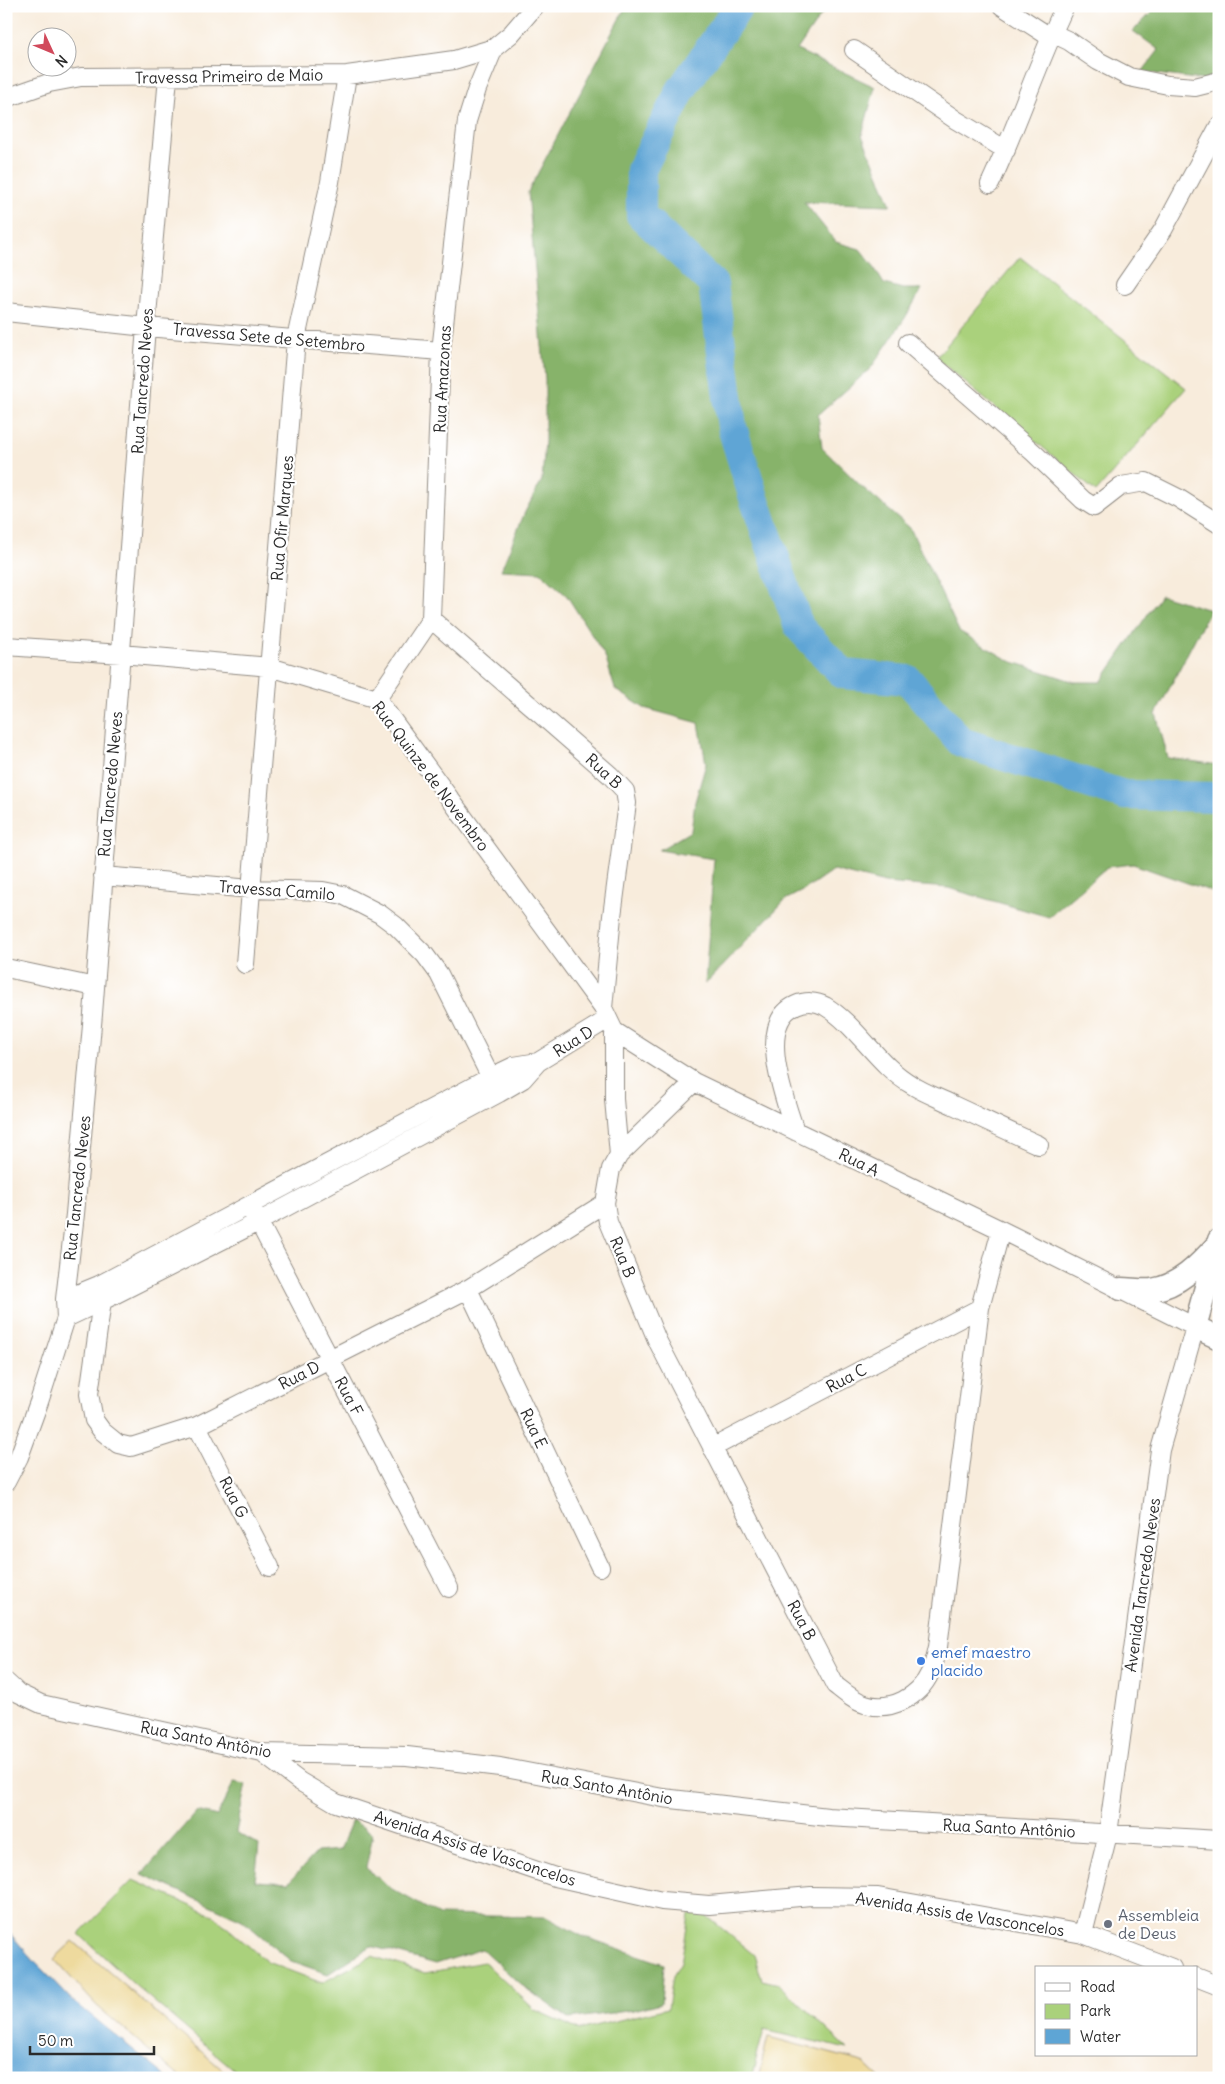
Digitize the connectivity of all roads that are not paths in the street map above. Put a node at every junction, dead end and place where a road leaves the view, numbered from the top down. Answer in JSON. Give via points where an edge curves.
{"nodes":[{"id":1,"x":535,"y":6,"type":"edge"},
{"id":2,"x":1002,"y":6,"type":"edge"},
{"id":3,"x":1065,"y":6,"type":"edge"},
{"id":4,"x":1051,"y":35,"type":"junction"},
{"id":5,"x":494,"y":48,"type":"junction"},
{"id":6,"x":854,"y":50,"type":"dead end"},
{"id":7,"x":347,"y":75,"type":"junction"},
{"id":8,"x":168,"y":77,"type":"junction"},
{"id":9,"x":1219,"y":81,"type":"edge"},
{"id":10,"x":6,"y":98,"type":"edge"},
{"id":11,"x":1219,"y":126,"type":"edge"},
{"id":12,"x":1006,"y":150,"type":"junction"},
{"id":13,"x":990,"y":184,"type":"dead end"},
{"id":14,"x":1125,"y":285,"type":"dead end"},
{"id":15,"x":6,"y":312,"type":"edge"},
{"id":16,"x":146,"y":327,"type":"junction"},
{"id":17,"x":296,"y":339,"type":"junction"},
{"id":18,"x":908,"y":342,"type":"dead end"},
{"id":19,"x":441,"y":351,"type":"junction"},
{"id":20,"x":1219,"y":524,"type":"edge"},
{"id":21,"x":431,"y":619,"type":"junction"},
{"id":22,"x":6,"y":646,"type":"edge"},
{"id":23,"x":121,"y":654,"type":"junction"},
{"id":24,"x":270,"y":667,"type":"junction"},
{"id":25,"x":376,"y":699,"type":"junction"},
{"id":26,"x":103,"y":876,"type":"junction"},
{"id":27,"x":251,"y":889,"type":"junction"},
{"id":28,"x":245,"y":964,"type":"dead end"},
{"id":29,"x":6,"y":968,"type":"edge"},
{"id":30,"x":95,"y":987,"type":"junction"},
{"id":31,"x":609,"y":1019,"type":"junction"},
{"id":32,"x":538,"y":1062,"type":"junction"},
{"id":33,"x":491,"y":1077,"type":"junction"},
{"id":34,"x":694,"y":1082,"type":"junction"},
{"id":35,"x":499,"y":1093,"type":"junction"},
{"id":36,"x":795,"y":1131,"type":"junction"},
{"id":37,"x":1038,"y":1145,"type":"dead end"},
{"id":38,"x":619,"y":1155,"type":"junction"},
{"id":39,"x":605,"y":1203,"type":"junction"},
{"id":40,"x":249,"y":1204,"type":"junction"},
{"id":41,"x":258,"y":1222,"type":"junction"},
{"id":42,"x":1001,"y":1230,"type":"junction"},
{"id":43,"x":1218,"y":1242,"type":"edge"},
{"id":44,"x":1214,"y":1279,"type":"edge"},
{"id":45,"x":468,"y":1289,"type":"junction"},
{"id":46,"x":1121,"y":1289,"type":"junction"},
{"id":47,"x":101,"y":1293,"type":"junction"},
{"id":48,"x":65,"y":1299,"type":"junction"},
{"id":49,"x":980,"y":1308,"type":"junction"},
{"id":50,"x":66,"y":1318,"type":"junction"},
{"id":51,"x":1195,"y":1327,"type":"junction"},
{"id":52,"x":1219,"y":1338,"type":"edge"},
{"id":53,"x":330,"y":1360,"type":"junction"},
{"id":54,"x":197,"y":1426,"type":"junction"},
{"id":55,"x":712,"y":1448,"type":"junction"},
{"id":56,"x":6,"y":1482,"type":"edge"},
{"id":57,"x":600,"y":1566,"type":"dead end"},
{"id":58,"x":270,"y":1567,"type":"dead end"},
{"id":59,"x":449,"y":1588,"type":"dead end"},
{"id":60,"x":6,"y":1682,"type":"edge"},
{"id":61,"x":262,"y":1753,"type":"junction"},
{"id":62,"x":1108,"y":1834,"type":"junction"},
{"id":63,"x":1219,"y":1840,"type":"edge"},
{"id":64,"x":1084,"y":1934,"type":"junction"},
{"id":65,"x":1167,"y":1966,"type":"edge"},
{"id":66,"x":1198,"y":1978,"type":"edge"},
{"id":67,"x":1219,"y":1986,"type":"edge"}],
"edges":[{"from":1,"to":5,"type":"street"},
{"from":2,"to":4,"type":"street"},
{"from":3,"to":4,"type":"street"},
{"from":4,"to":9,"type":"street","via":[[1069,41],[1129,77],[1195,87]]},
{"from":4,"to":12,"type":"street"},
{"from":5,"to":7,"type":"street","name":"Travessa Primeiro de Maio","via":[[454,60]]},
{"from":5,"to":19,"type":"street","name":"Rua Amazonas","via":[[467,121]]},
{"from":6,"to":12,"type":"street"},
{"from":7,"to":8,"type":"street","name":"Travessa Primeiro de Maio"},
{"from":7,"to":17,"type":"street","name":"Rua Ofir Marques","via":[[330,182]]},
{"from":8,"to":10,"type":"street","name":"Travessa Primeiro de Maio","via":[[82,78],[49,83]]},
{"from":8,"to":16,"type":"street","name":"Rua Tancredo Neves"},
{"from":11,"to":14,"type":"street","via":[[1163,230]]},
{"from":12,"to":13,"type":"street"},
{"from":15,"to":16,"type":"street","name":"Travessa Sete de Setembro"},
{"from":16,"to":17,"type":"street","name":"Travessa Sete de Setembro"},
{"from":16,"to":23,"type":"street","name":"Rua Tancredo Neves"},
{"from":17,"to":19,"type":"street","name":"Travessa Sete de Setembro"},
{"from":17,"to":24,"type":"street","name":"Rua Ofir Marques"},
{"from":18,"to":20,"type":"street","via":[[1094,507],[1121,486],[1146,482]]},
{"from":19,"to":21,"type":"street","name":"Rua Amazonas"},
{"from":21,"to":25,"type":"street"},
{"from":21,"to":31,"type":"street","name":"Rua B","via":[[625,791],[627,814],[612,916]]},
{"from":22,"to":23,"type":"street","name":"Rua Quinze de Novembro"},
{"from":23,"to":24,"type":"street","name":"Rua Quinze de Novembro"},
{"from":23,"to":26,"type":"street","name":"Rua Tancredo Neves"},
{"from":24,"to":25,"type":"street","name":"Rua Quinze de Novembro"},
{"from":24,"to":27,"type":"street","name":"Rua Ofir Marques"},
{"from":25,"to":31,"type":"street","name":"Rua Quinze de Novembro"},
{"from":26,"to":27,"type":"street","name":"Travessa Camilo"},
{"from":26,"to":30,"type":"street","name":"Rua Tancredo Neves"},
{"from":27,"to":28,"type":"street","name":"Rua Ofir Marques"},
{"from":27,"to":33,"type":"street","name":"Travessa Camilo","via":[[322,891],[343,895],[396,926],[439,974]]},
{"from":29,"to":30,"type":"street"},
{"from":30,"to":48,"type":"street","name":"Rua Tancredo Neves"},
{"from":31,"to":32,"type":"street","name":"Rua D"},
{"from":31,"to":34,"type":"street","name":"Rua A"},
{"from":31,"to":38,"type":"street","name":"Rua B"},
{"from":32,"to":33,"type":"street","name":"Rua D","via":[[514,1066]]},
{"from":32,"to":35,"type":"street","name":"Rua D","via":[[523,1079]]},
{"from":33,"to":35,"type":"street","name":"Travessa Camilo"},
{"from":33,"to":40,"type":"street","name":"Rua D"},
{"from":34,"to":36,"type":"street","name":"Rua A"},
{"from":34,"to":38,"type":"street"},
{"from":35,"to":41,"type":"street","name":"Rua D"},
{"from":36,"to":37,"type":"street","via":[[779,1081],[776,1036],[781,1018],[790,1007],[812,1002],[840,1018],[886,1066],[911,1085]]},
{"from":36,"to":42,"type":"street","name":"Rua A"},
{"from":38,"to":39,"type":"street","name":"Rua B","via":[[611,1169]]},
{"from":39,"to":45,"type":"street","name":"Rua D"},
{"from":39,"to":55,"type":"street","name":"Rua B","via":[[608,1222],[657,1340]]},
{"from":40,"to":41,"type":"street","name":"Rua F"},
{"from":40,"to":47,"type":"street","name":"Rua D"},
{"from":41,"to":47,"type":"street","name":"Rua D"},
{"from":41,"to":53,"type":"street","name":"Rua F"},
{"from":42,"to":46,"type":"street","name":"Rua A"},
{"from":42,"to":49,"type":"street","name":"Rua B"},
{"from":43,"to":44,"type":"street","name":"Avenida Tancredo Neves"},
{"from":43,"to":46,"type":"street","via":[[1198,1266],[1174,1282],[1153,1290]]},
{"from":44,"to":51,"type":"street","name":"Avenida Tancredo Neves"},
{"from":45,"to":53,"type":"street","name":"Rua D"},
{"from":45,"to":57,"type":"street","name":"Rua E"},
{"from":46,"to":51,"type":"street","name":"Rua A"},
{"from":47,"to":48,"type":"street","name":"Rua D"},
{"from":47,"to":50,"type":"street","name":"Rua D"},
{"from":47,"to":54,"type":"street","name":"Rua D","via":[[89,1394],[94,1420],[118,1444],[131,1447]]},
{"from":48,"to":50,"type":"street","name":"Rua Tancredo Neves"},
{"from":49,"to":55,"type":"street","name":"Rua C"},
{"from":49,"to":55,"type":"street","name":"Rua B","via":[[938,1647],[930,1673],[916,1692],[900,1703],[879,1707],[863,1704],[835,1685]]},
{"from":50,"to":56,"type":"street","name":"Rua Tancredo Neves","via":[[39,1402]]},
{"from":51,"to":52,"type":"street"},
{"from":51,"to":62,"type":"street","name":"Avenida Tancredo Neves","via":[[1160,1450]]},
{"from":53,"to":54,"type":"street","name":"Rua D"},
{"from":53,"to":59,"type":"street","name":"Rua F"},
{"from":54,"to":58,"type":"street","name":"Rua G"},
{"from":60,"to":61,"type":"street","name":"Rua Santo Antônio","via":[[18,1693],[41,1704]]},
{"from":61,"to":62,"type":"street","name":"Rua Santo Antônio","via":[[407,1756],[500,1767],[663,1798],[809,1815]]},
{"from":61,"to":64,"type":"street","name":"Avenida Assis de Vasconcelos","via":[[336,1803],[555,1877],[662,1901],[708,1905],[811,1896],[878,1897]]},
{"from":62,"to":63,"type":"street","name":"Rua Santo Antônio"},
{"from":62,"to":64,"type":"street","name":"Avenida Tancredo Neves"},
{"from":64,"to":65,"type":"street","name":"Avenida Assis de Vasconcelos"},
{"from":66,"to":67,"type":"street"}]}
